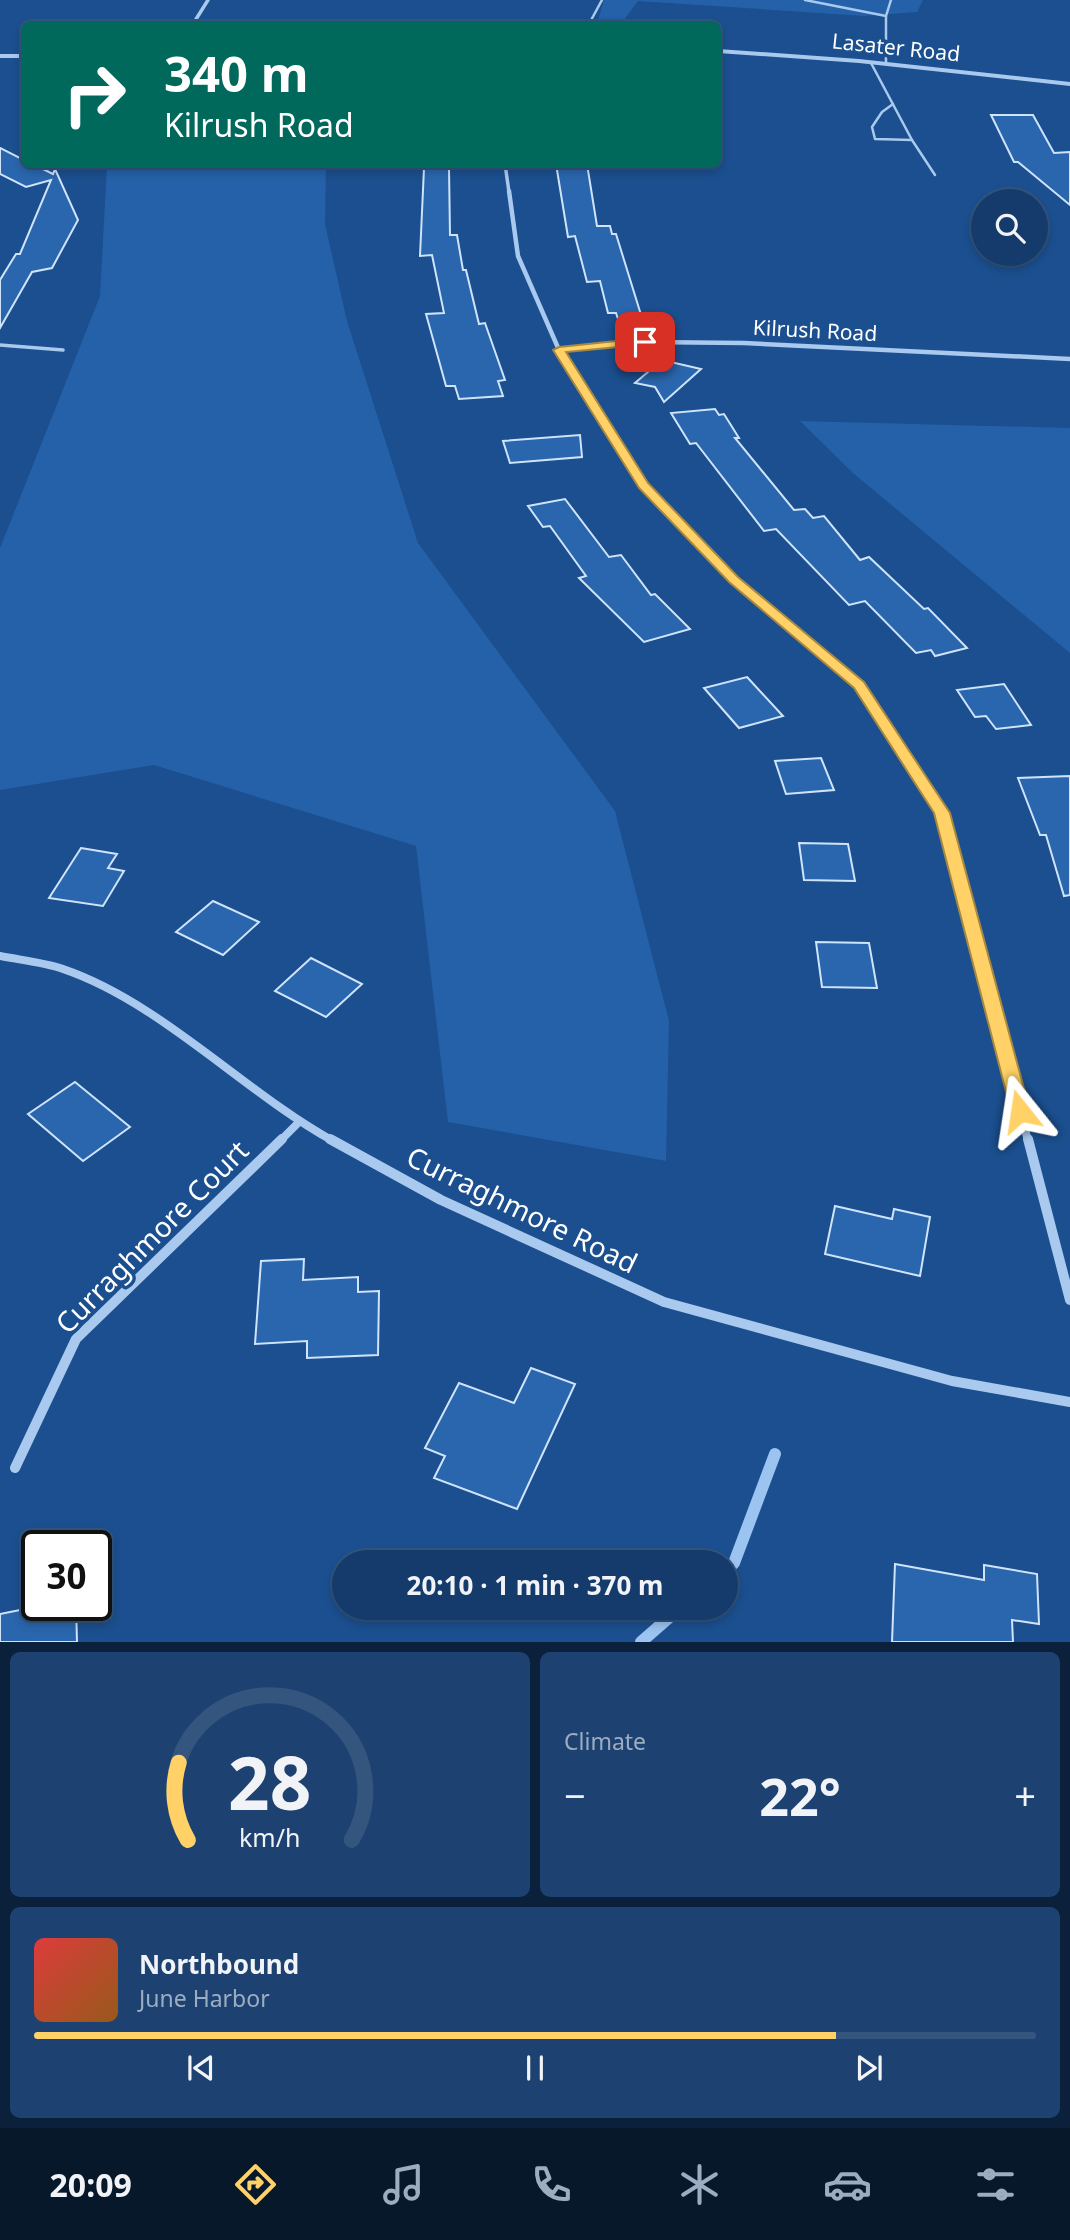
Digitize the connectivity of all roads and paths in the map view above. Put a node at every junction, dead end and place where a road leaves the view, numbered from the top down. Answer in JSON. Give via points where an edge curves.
{"nodes":[{"id":1,"x":208,"y":0,"type":"edge"},
{"id":2,"x":602,"y":0,"type":"edge"},
{"id":3,"x":805,"y":0,"type":"edge"},
{"id":4,"x":891,"y":0,"type":"edge"},
{"id":5,"x":886,"y":16,"type":"junction"},
{"id":6,"x":194,"y":21,"type":"edge"},
{"id":7,"x":591,"y":21,"type":"edge"},
{"id":8,"x":721,"y":51,"type":"edge"},
{"id":9,"x":21,"y":55,"type":"edge"},
{"id":10,"x":0,"y":56,"type":"edge"},
{"id":11,"x":871,"y":63,"type":"junction"},
{"id":12,"x":886,"y":64,"type":"junction"},
{"id":13,"x":1070,"y":84,"type":"edge"},
{"id":14,"x":893,"y":104,"type":"junction"},
{"id":15,"x":912,"y":140,"type":"junction"},
{"id":16,"x":506,"y":168,"type":"edge"},
{"id":17,"x":935,"y":174,"type":"dead end"},
{"id":18,"x":0,"y":345,"type":"edge"},
{"id":19,"x":63,"y":350,"type":"dead end"},
{"id":20,"x":559,"y":350,"type":"junction"},
{"id":21,"x":1070,"y":359,"type":"edge"},
{"id":22,"x":0,"y":956,"type":"edge"},
{"id":23,"x":299,"y":1122,"type":"junction"},
{"id":24,"x":1070,"y":1300,"type":"edge"},
{"id":25,"x":1070,"y":1402,"type":"edge"},
{"id":26,"x":15,"y":1468,"type":"dead end"}],
"edges":[{"from":1,"to":6,"type":"street"},
{"from":2,"to":7,"type":"lane"},
{"from":3,"to":5,"type":"lane"},
{"from":4,"to":5,"type":"lane"},
{"from":5,"to":12,"type":"lane"},
{"from":8,"to":11,"type":"street","name":"Lasater Road"},
{"from":9,"to":10,"type":"street"},
{"from":11,"to":12,"type":"street","name":"Lasater Road"},
{"from":11,"to":14,"type":"lane"},
{"from":12,"to":13,"type":"street","name":"Lasater Road"},
{"from":14,"to":15,"type":"lane"},
{"from":14,"to":15,"type":"lane","via":[[873,127],[875,139]]},
{"from":15,"to":17,"type":"lane"},
{"from":16,"to":20,"type":"street","via":[[519,256]]},
{"from":18,"to":19,"type":"lane"},
{"from":20,"to":21,"type":"street","name":"Kilrush Road","via":[[645,342],[744,343]]},
{"from":20,"to":24,"type":"street","via":[[643,485],[733,579],[859,685],[942,813]]},
{"from":22,"to":23,"type":"street","name":"Curraghmore Road","via":[[63,969],[135,1004]]},
{"from":23,"to":25,"type":"street","name":"Curraghmore Road","via":[[442,1200],[664,1302],[953,1381]]},
{"from":23,"to":26,"type":"street","name":"Curraghmore Court","via":[[76,1339]]}]}
